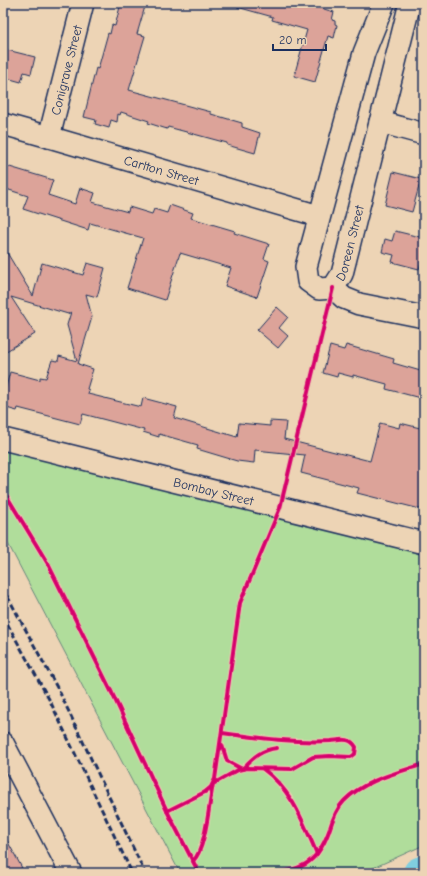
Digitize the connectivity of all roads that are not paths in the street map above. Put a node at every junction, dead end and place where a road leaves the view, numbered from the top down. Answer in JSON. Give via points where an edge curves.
{"nodes":[{"id":1,"x":83,"y":3,"type":"edge"},
{"id":2,"x":384,"y":3,"type":"edge"},
{"id":3,"x":410,"y":3,"type":"edge"},
{"id":4,"x":380,"y":122,"type":"junction"},
{"id":5,"x":3,"y":124,"type":"edge"},
{"id":6,"x":424,"y":134,"type":"edge"},
{"id":7,"x":49,"y":137,"type":"junction"},
{"id":8,"x":319,"y":216,"type":"junction"},
{"id":9,"x":333,"y":288,"type":"junction"},
{"id":10,"x":424,"y":317,"type":"edge"},
{"id":11,"x":3,"y":439,"type":"edge"},
{"id":12,"x":424,"y":543,"type":"edge"},
{"id":13,"x":3,"y":743,"type":"edge"},
{"id":14,"x":71,"y":873,"type":"edge"}],
"edges":[{"from":1,"to":7,"type":"street","name":"Conigrave Street"},
{"from":2,"to":8,"type":"street","name":"Doreen Street","via":[[364,53]]},
{"from":3,"to":4,"type":"street","name":"Doreen Street"},
{"from":4,"to":6,"type":"street"},
{"from":4,"to":9,"type":"street","name":"Doreen Street","via":[[342,274]]},
{"from":5,"to":7,"type":"street","name":"Carlton Street"},
{"from":7,"to":8,"type":"street","name":"Carlton Street"},
{"from":8,"to":9,"type":"street","name":"Doreen Street","via":[[306,267],[308,281],[319,289]]},
{"from":9,"to":10,"type":"street","via":[[344,298],[359,304]]},
{"from":11,"to":12,"type":"street","name":"Bombay Street"},
{"from":13,"to":14,"type":"street"}]}
